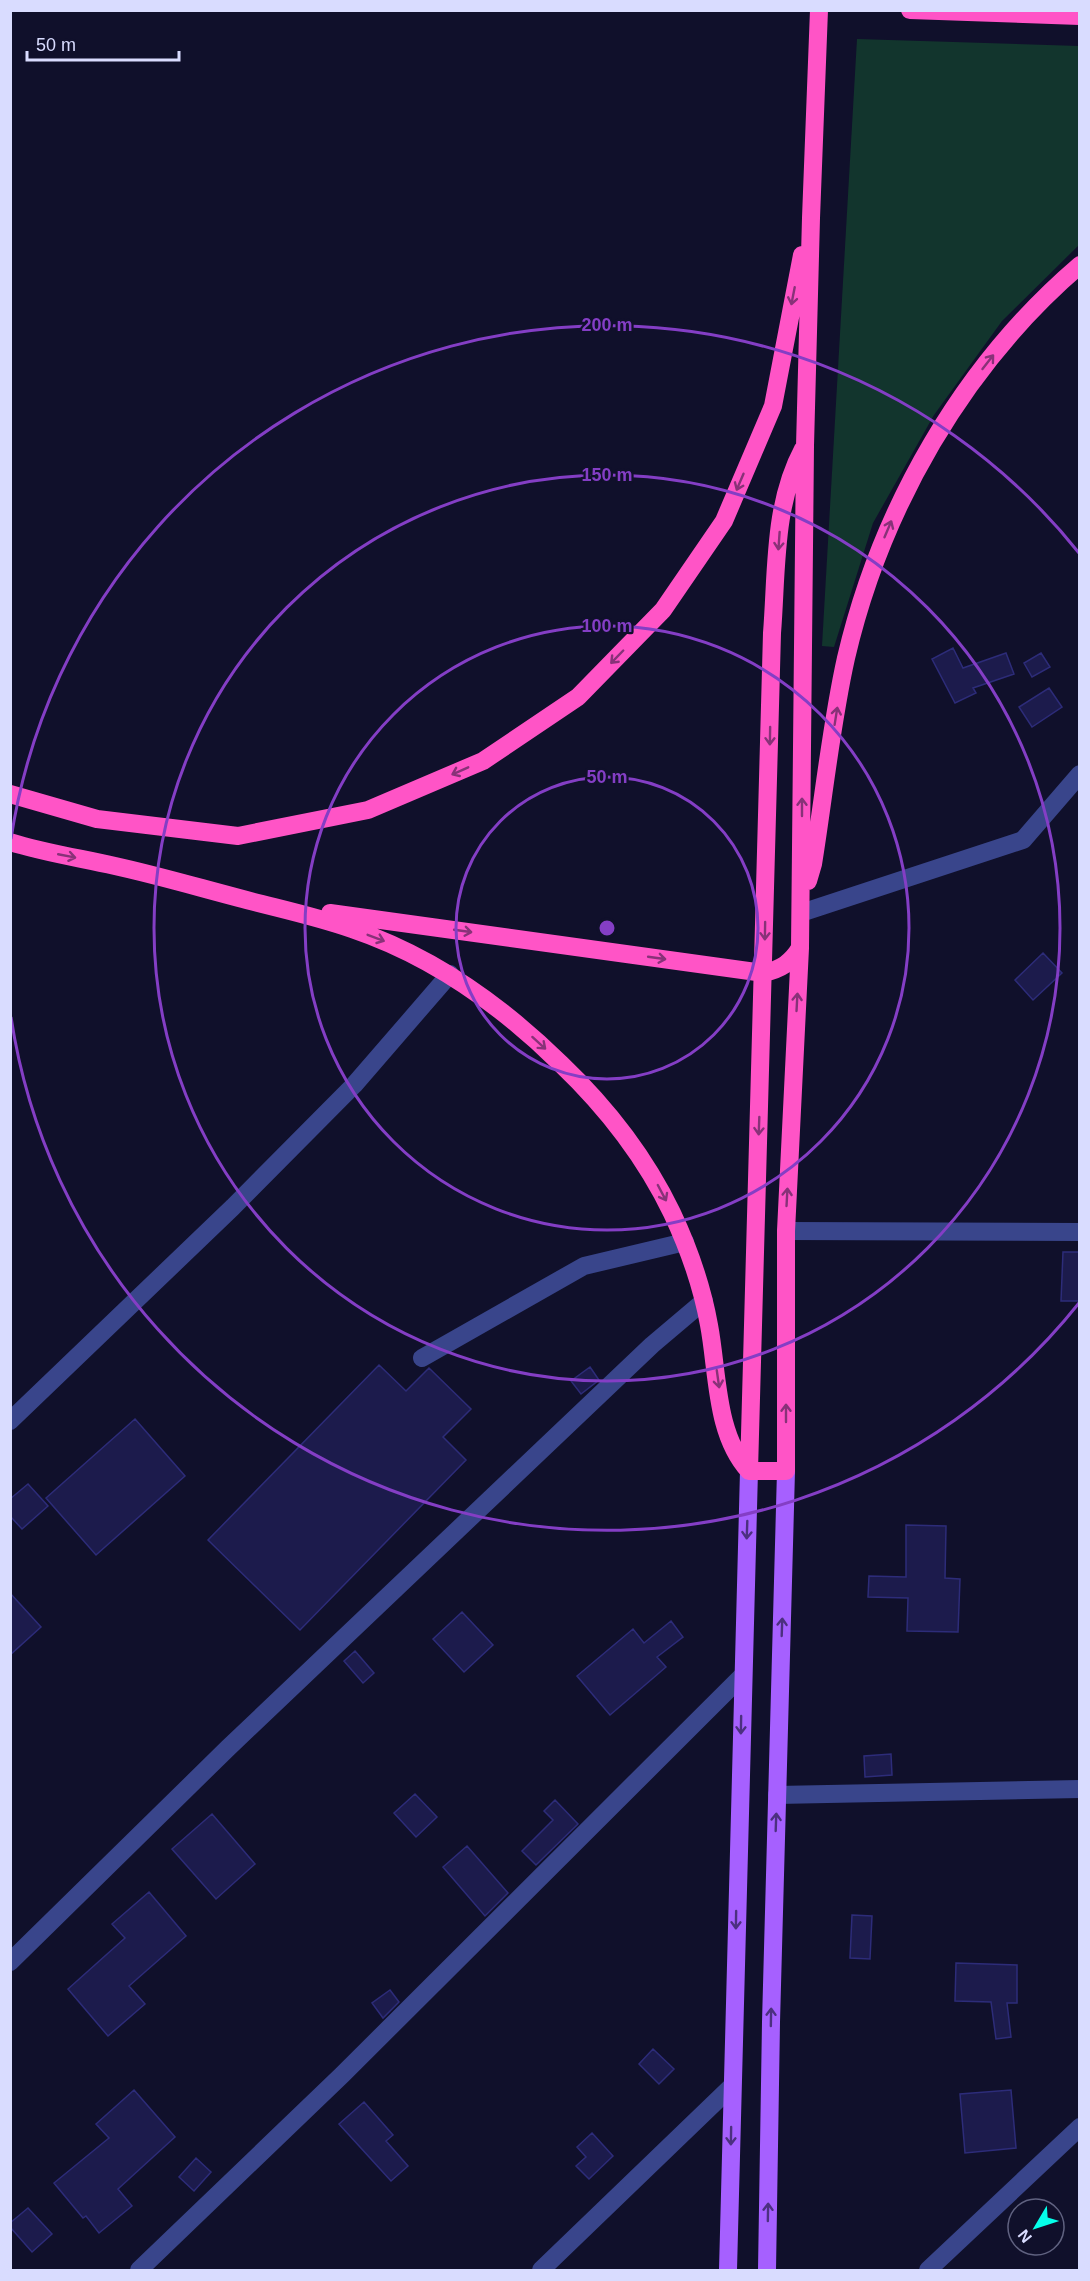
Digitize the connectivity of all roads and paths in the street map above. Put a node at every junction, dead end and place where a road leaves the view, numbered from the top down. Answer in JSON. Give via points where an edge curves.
{"nodes":[{"id":1,"x":819,"y":10,"type":"edge"},
{"id":2,"x":910,"y":10,"type":"edge"},
{"id":3,"x":1080,"y":16,"type":"edge"},
{"id":4,"x":810,"y":218,"type":"junction"},
{"id":5,"x":1080,"y":265,"type":"edge"},
{"id":6,"x":805,"y":446,"type":"junction"},
{"id":7,"x":1080,"y":774,"type":"edge"},
{"id":8,"x":10,"y":794,"type":"edge"},
{"id":9,"x":10,"y":842,"type":"edge"},
{"id":10,"x":260,"y":904,"type":"junction"},
{"id":11,"x":801,"y":905,"type":"junction"},
{"id":12,"x":800,"y":948,"type":"junction"},
{"id":13,"x":764,"y":973,"type":"junction"},
{"id":14,"x":450,"y":974,"type":"junction"},
{"id":15,"x":786,"y":1231,"type":"junction"},
{"id":16,"x":1080,"y":1232,"type":"edge"},
{"id":17,"x":685,"y":1242,"type":"junction"},
{"id":18,"x":704,"y":1301,"type":"junction"},
{"id":19,"x":422,"y":1358,"type":"dead end"},
{"id":20,"x":10,"y":1421,"type":"edge"},
{"id":21,"x":749,"y":1472,"type":"junction"},
{"id":22,"x":786,"y":1472,"type":"junction"},
{"id":23,"x":742,"y":1676,"type":"junction"},
{"id":24,"x":1080,"y":1789,"type":"edge"},
{"id":25,"x":777,"y":1795,"type":"junction"},
{"id":26,"x":10,"y":1962,"type":"edge"},
{"id":27,"x":732,"y":2086,"type":"junction"},
{"id":28,"x":1080,"y":2127,"type":"edge"},
{"id":29,"x":139,"y":2271,"type":"edge"},
{"id":30,"x":541,"y":2271,"type":"edge"},
{"id":31,"x":728,"y":2271,"type":"edge"},
{"id":32,"x":767,"y":2271,"type":"edge"},
{"id":33,"x":928,"y":2271,"type":"edge"}],
"edges":[{"from":1,"to":4,"type":"highway"},
{"from":2,"to":3,"type":"highway"},
{"from":4,"to":6,"type":"highway"},
{"from":4,"to":8,"type":"highway","one_way":true,"via":[[772,406],[724,521],[663,610],[578,696],[483,760],[368,810],[238,836],[97,819]]},
{"from":11,"to":5,"type":"highway","one_way":true,"via":[[813,864],[846,659],[866,588],[892,520],[954,407],[1027,316]]},
{"from":11,"to":6,"type":"highway","one_way":true},
{"from":6,"to":13,"type":"highway","one_way":true,"via":[[789,479],[780,515],[772,633]]},
{"from":7,"to":11,"type":"street","via":[[1023,840]]},
{"from":9,"to":10,"type":"highway","one_way":true},
{"from":10,"to":13,"type":"highway","one_way":true},
{"from":10,"to":14,"type":"highway","one_way":true,"via":[[352,929]]},
{"from":11,"to":12,"type":"highway"},
{"from":12,"to":13,"type":"highway","via":[[786,965]]},
{"from":15,"to":12,"type":"highway","one_way":true},
{"from":13,"to":21,"type":"highway","one_way":true},
{"from":14,"to":17,"type":"highway","one_way":true,"via":[[543,1046],[598,1102],[647,1167]]},
{"from":14,"to":20,"type":"street","via":[[354,1085]]},
{"from":15,"to":16,"type":"street"},
{"from":22,"to":15,"type":"highway","one_way":true},
{"from":17,"to":18,"type":"highway"},
{"from":17,"to":19,"type":"street","via":[[584,1266]]},
{"from":18,"to":21,"type":"highway","one_way":true,"via":[[728,1436],[738,1460]]},
{"from":18,"to":26,"type":"street","via":[[652,1345],[308,1671]]},
{"from":21,"to":22,"type":"highway"},
{"from":21,"to":23,"type":"main road","one_way":true},
{"from":25,"to":22,"type":"main road","one_way":true},
{"from":23,"to":27,"type":"main road","one_way":true},
{"from":23,"to":29,"type":"street","via":[[342,2075]]},
{"from":24,"to":25,"type":"street"},
{"from":32,"to":25,"type":"main road","one_way":true},
{"from":27,"to":30,"type":"street"},
{"from":27,"to":31,"type":"main road","one_way":true},
{"from":28,"to":33,"type":"street"}]}
